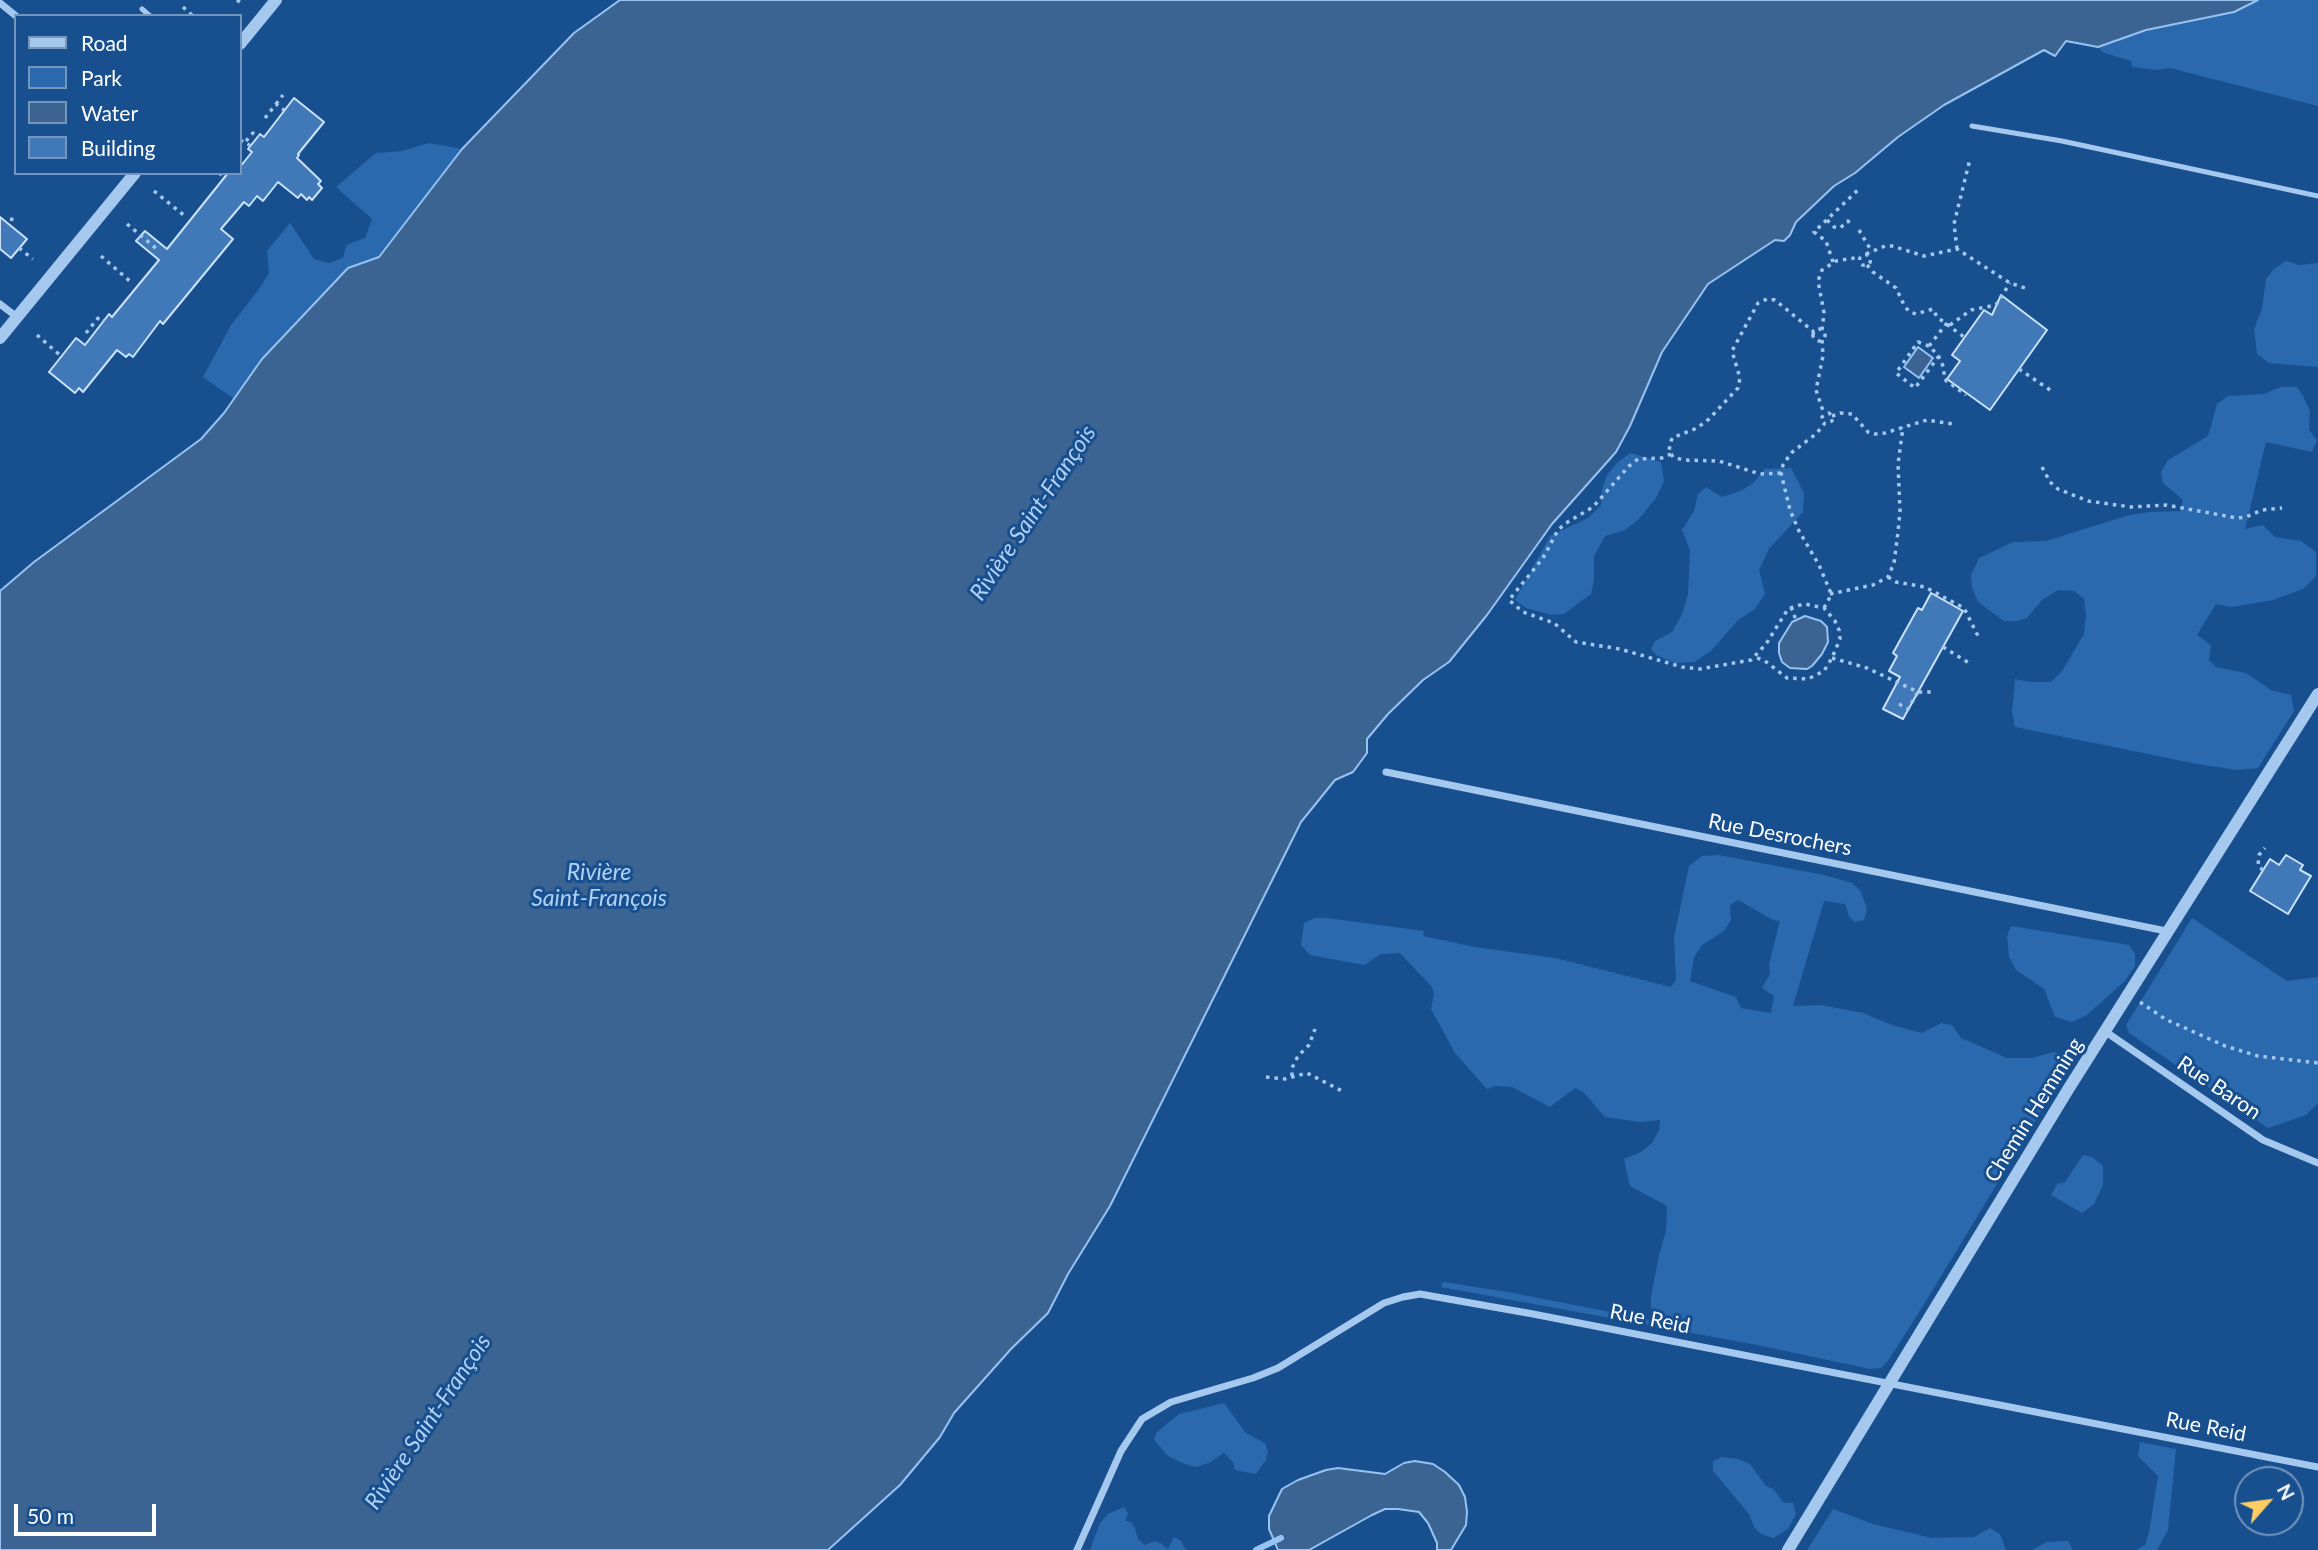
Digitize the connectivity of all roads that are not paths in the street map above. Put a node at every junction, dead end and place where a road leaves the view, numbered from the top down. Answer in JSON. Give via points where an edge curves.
{"nodes":[{"id":1,"x":276,"y":0,"type":"edge"},
{"id":2,"x":0,"y":3,"type":"edge"},
{"id":3,"x":142,"y":9,"type":"dead end"},
{"id":4,"x":14,"y":14,"type":"edge"},
{"id":5,"x":148,"y":14,"type":"edge"},
{"id":6,"x":242,"y":42,"type":"edge"},
{"id":7,"x":1972,"y":126,"type":"dead end"},
{"id":8,"x":133,"y":175,"type":"edge"},
{"id":9,"x":2318,"y":196,"type":"edge"},
{"id":10,"x":0,"y":304,"type":"edge"},
{"id":11,"x":17,"y":317,"type":"junction"},
{"id":12,"x":0,"y":338,"type":"edge"},
{"id":13,"x":2317,"y":697,"type":"edge"},
{"id":14,"x":1386,"y":772,"type":"dead end"},
{"id":15,"x":2166,"y":931,"type":"junction"},
{"id":16,"x":2106,"y":1032,"type":"junction"},
{"id":17,"x":2318,"y":1163,"type":"edge"},
{"id":18,"x":1889,"y":1385,"type":"junction"},
{"id":19,"x":2318,"y":1467,"type":"edge"},
{"id":20,"x":1077,"y":1550,"type":"edge"},
{"id":21,"x":1788,"y":1550,"type":"edge"}],
"edges":[{"from":1,"to":6,"type":"street"},
{"from":2,"to":4,"type":"street"},
{"from":3,"to":5,"type":"lane"},
{"from":7,"to":9,"type":"lane"},
{"from":8,"to":11,"type":"street"},
{"from":10,"to":11,"type":"street"},
{"from":11,"to":12,"type":"street"},
{"from":13,"to":15,"type":"street","name":"Chemin Hemming"},
{"from":14,"to":15,"type":"street","name":"Rue Desrochers"},
{"from":15,"to":16,"type":"street","name":"Chemin Hemming"},
{"from":16,"to":17,"type":"street","name":"Rue Baron","via":[[2263,1140]]},
{"from":16,"to":18,"type":"street","name":"Chemin Hemming"},
{"from":18,"to":19,"type":"street","name":"Rue Reid"},
{"from":18,"to":20,"type":"street","name":"Rue Reid","via":[[1446,1298],[1403,1297],[1384,1303],[1278,1368],[1171,1402],[1142,1419],[1121,1451]]},
{"from":18,"to":21,"type":"street","name":"Chemin Hemming"}]}
